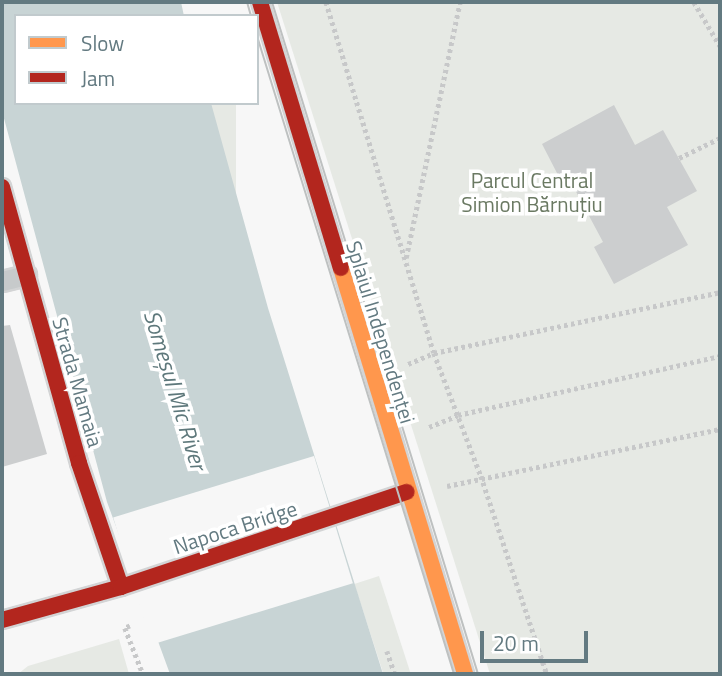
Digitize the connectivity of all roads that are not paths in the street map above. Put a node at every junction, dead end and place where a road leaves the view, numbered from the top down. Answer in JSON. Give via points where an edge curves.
{"nodes":[{"id":1,"x":260,"y":2,"type":"edge"},
{"id":2,"x":2,"y":187,"type":"edge"},
{"id":3,"x":26,"y":275,"type":"junction"},
{"id":4,"x":2,"y":281,"type":"edge"},
{"id":5,"x":407,"y":492,"type":"junction"},
{"id":6,"x":121,"y":587,"type":"junction"},
{"id":7,"x":2,"y":620,"type":"edge"},
{"id":8,"x":465,"y":674,"type":"edge"}],
"edges":[{"from":1,"to":5,"type":"main road","name":"Splaiul Independenței"},
{"from":2,"to":3,"type":"main road","name":"Strada Mamaia"},
{"from":3,"to":4,"type":"lane"},
{"from":3,"to":6,"type":"main road","name":"Strada Mamaia","via":[[79,463]]},
{"from":5,"to":6,"type":"main road","name":"Napoca Bridge"},
{"from":5,"to":8,"type":"main road","name":"Splaiul Independenței"},
{"from":6,"to":7,"type":"main road","name":"Napoca Bridge"}]}
